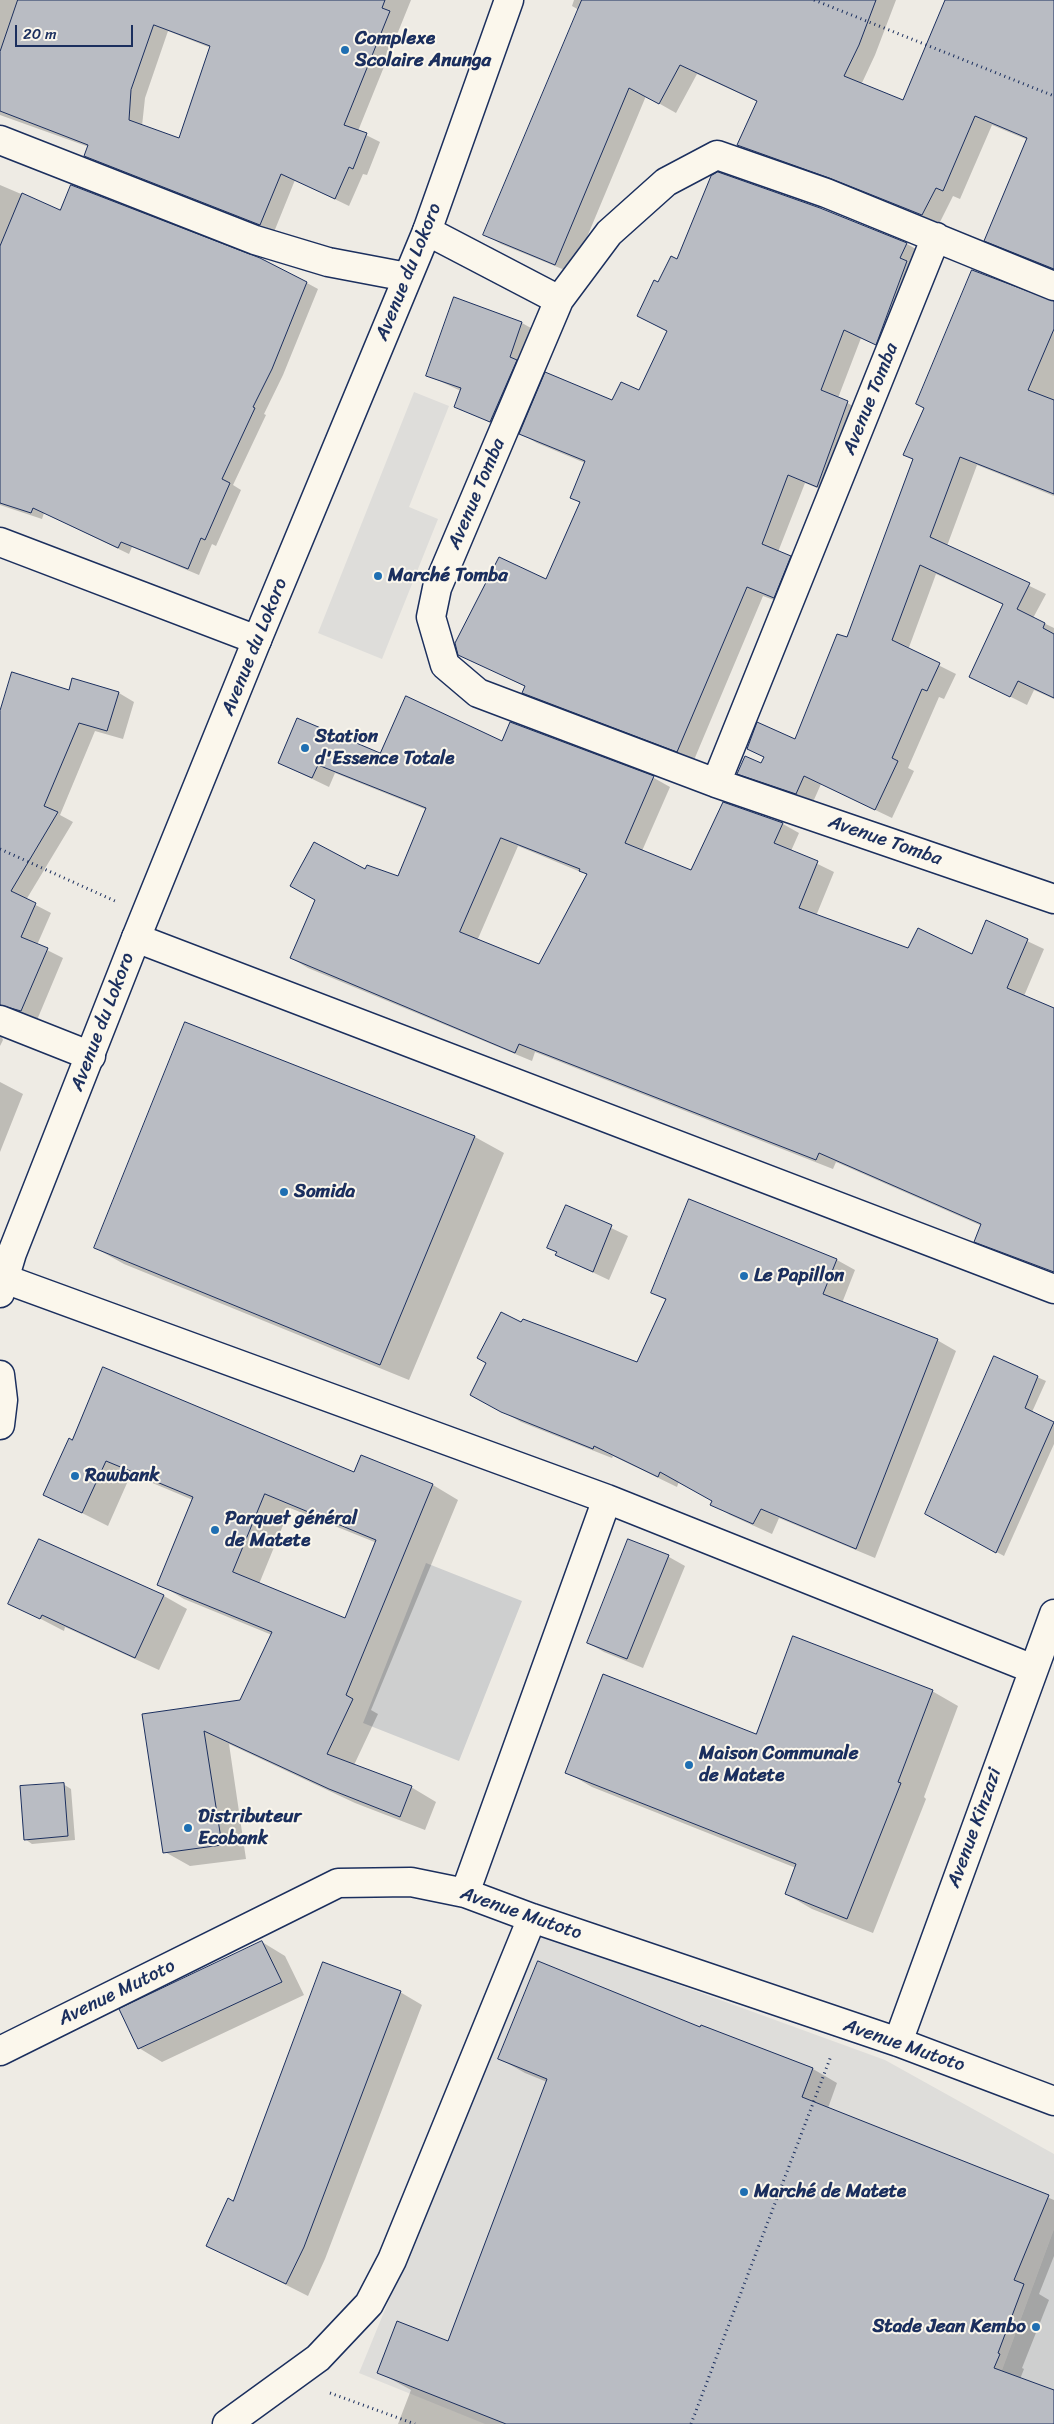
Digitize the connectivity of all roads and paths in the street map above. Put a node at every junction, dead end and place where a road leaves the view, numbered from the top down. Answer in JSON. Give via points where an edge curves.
{"nodes":[{"id":1,"x":509,"y":0,"type":"edge"},
{"id":2,"x":814,"y":0,"type":"edge"},
{"id":3,"x":1054,"y":96,"type":"edge"},
{"id":4,"x":0,"y":140,"type":"edge"},
{"id":5,"x":427,"y":231,"type":"junction"},
{"id":6,"x":936,"y":237,"type":"junction"},
{"id":7,"x":407,"y":277,"type":"junction"},
{"id":8,"x":1054,"y":286,"type":"edge"},
{"id":9,"x":559,"y":300,"type":"junction"},
{"id":10,"x":0,"y":542,"type":"edge"},
{"id":11,"x":257,"y":640,"type":"junction"},
{"id":12,"x":716,"y":783,"type":"junction"},
{"id":13,"x":0,"y":849,"type":"edge"},
{"id":14,"x":1054,"y":899,"type":"edge"},
{"id":15,"x":141,"y":927,"type":"junction"},
{"id":16,"x":0,"y":1020,"type":"edge"},
{"id":17,"x":91,"y":1056,"type":"junction"},
{"id":18,"x":2,"y":1286,"type":"edge"},
{"id":19,"x":1054,"y":1289,"type":"edge"},
{"id":20,"x":0,"y":1375,"type":"edge"},
{"id":21,"x":0,"y":1425,"type":"edge"},
{"id":22,"x":607,"y":1499,"type":"junction"},
{"id":23,"x":1054,"y":1614,"type":"edge"},
{"id":24,"x":1033,"y":1669,"type":"junction"},
{"id":25,"x":465,"y":1893,"type":"junction"},
{"id":26,"x":532,"y":1918,"type":"junction"},
{"id":27,"x":843,"y":2025,"type":"junction"},
{"id":28,"x":898,"y":2042,"type":"junction"},
{"id":29,"x":0,"y":2051,"type":"edge"},
{"id":30,"x":1054,"y":2101,"type":"edge"},
{"id":31,"x":289,"y":2379,"type":"junction"},
{"id":32,"x":227,"y":2424,"type":"edge"},
{"id":33,"x":416,"y":2424,"type":"edge"},
{"id":34,"x":691,"y":2424,"type":"edge"}],
"edges":[{"from":1,"to":5,"type":"street","name":"Avenue du Lokoro"},
{"from":2,"to":3,"type":"path"},
{"from":4,"to":7,"type":"street","via":[[255,240],[328,262]]},
{"from":5,"to":7,"type":"street","name":"Avenue du Lokoro"},
{"from":5,"to":9,"type":"street"},
{"from":6,"to":8,"type":"street","name":"Avenue Tomba"},
{"from":6,"to":9,"type":"street","name":"Avenue Tomba","via":[[826,193],[717,155],[666,182],[609,234]]},
{"from":6,"to":12,"type":"street","name":"Avenue Tomba"},
{"from":7,"to":11,"type":"street","name":"Avenue du Lokoro"},
{"from":9,"to":12,"type":"street","name":"Avenue Tomba","via":[[436,588],[430,617],[445,666],[478,692]]},
{"from":10,"to":11,"type":"street"},
{"from":11,"to":15,"type":"street","name":"Avenue du Lokoro"},
{"from":12,"to":14,"type":"street","name":"Avenue Tomba"},
{"from":13,"to":15,"type":"path"},
{"from":15,"to":17,"type":"street","name":"Avenue du Lokoro"},
{"from":15,"to":19,"type":"street"},
{"from":16,"to":17,"type":"street"},
{"from":17,"to":18,"type":"street","name":"Avenue du Lokoro","via":[[12,1253]]},
{"from":18,"to":22,"type":"street"},
{"from":20,"to":21,"type":"street","via":[[3,1400]]},
{"from":22,"to":24,"type":"street"},
{"from":22,"to":25,"type":"street"},
{"from":23,"to":24,"type":"street","name":"Avenue Kinzazi"},
{"from":24,"to":28,"type":"street","name":"Avenue Kinzazi"},
{"from":25,"to":26,"type":"street","name":"Avenue Mutoto"},
{"from":25,"to":29,"type":"street","name":"Avenue Mutoto","via":[[410,1882],[338,1883]]},
{"from":26,"to":27,"type":"street","name":"Avenue Mutoto"},
{"from":26,"to":31,"type":"street","via":[[396,2250],[369,2304],[318,2358]]},
{"from":27,"to":28,"type":"street","name":"Avenue Mutoto"},
{"from":27,"to":34,"type":"path"},
{"from":28,"to":30,"type":"street","name":"Avenue Mutoto"},
{"from":31,"to":32,"type":"street"},
{"from":31,"to":33,"type":"path"}]}
